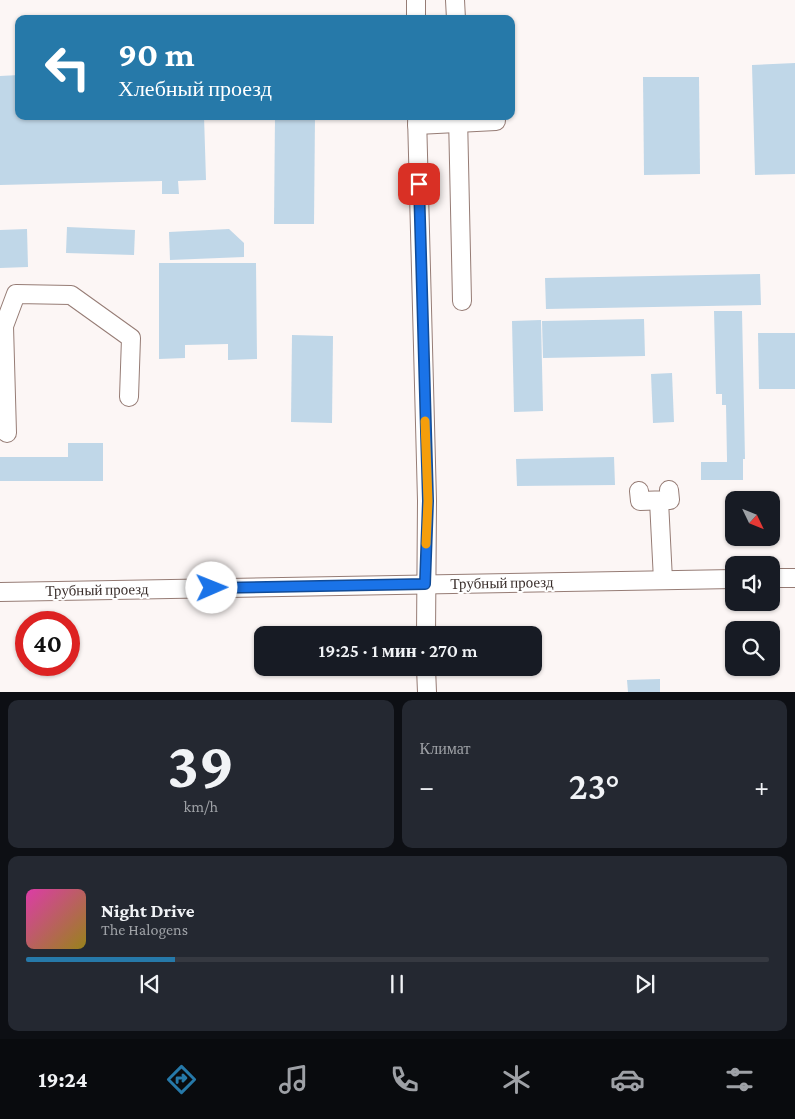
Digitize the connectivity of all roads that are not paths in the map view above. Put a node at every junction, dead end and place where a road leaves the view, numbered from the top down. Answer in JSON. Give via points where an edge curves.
{"nodes":[{"id":1,"x":416,"y":0,"type":"edge"},
{"id":2,"x":455,"y":0,"type":"edge"},
{"id":3,"x":416,"y":15,"type":"edge"},
{"id":4,"x":456,"y":15,"type":"edge"},
{"id":5,"x":459,"y":120,"type":"edge"},
{"id":6,"x":417,"y":121,"type":"edge"},
{"id":7,"x":496,"y":121,"type":"dead end"},
{"id":8,"x":462,"y":301,"type":"dead end"},
{"id":9,"x":2,"y":326,"type":"edge"},
{"id":10,"x":130,"y":397,"type":"dead end"},
{"id":11,"x":7,"y":433,"type":"dead end"},
{"id":12,"x":639,"y":491,"type":"dead end"},
{"id":13,"x":780,"y":578,"type":"edge"},
{"id":14,"x":795,"y":578,"type":"edge"},
{"id":15,"x":725,"y":579,"type":"edge"},
{"id":16,"x":663,"y":580,"type":"junction"},
{"id":17,"x":425,"y":584,"type":"junction"},
{"id":18,"x":0,"y":592,"type":"edge"},
{"id":19,"x":426,"y":626,"type":"edge"},
{"id":20,"x":426,"y":676,"type":"edge"},
{"id":21,"x":427,"y":692,"type":"edge"}],
"edges":[{"from":1,"to":3,"type":"street"},
{"from":2,"to":4,"type":"street"},
{"from":5,"to":6,"type":"street"},
{"from":5,"to":7,"type":"street"},
{"from":5,"to":8,"type":"street"},
{"from":6,"to":17,"type":"street","via":[[428,501]]},
{"from":9,"to":10,"type":"street","via":[[16,294],[71,295],[130,338]]},
{"from":9,"to":11,"type":"street"},
{"from":12,"to":16,"type":"street","via":[[640,502],[664,495]]},
{"from":13,"to":14,"type":"street"},
{"from":15,"to":16,"type":"street","name":"Трубный проезд"},
{"from":16,"to":17,"type":"street","name":"Трубный проезд"},
{"from":17,"to":18,"type":"street","name":"Трубный проезд"},
{"from":17,"to":19,"type":"street"},
{"from":20,"to":21,"type":"street"}]}
